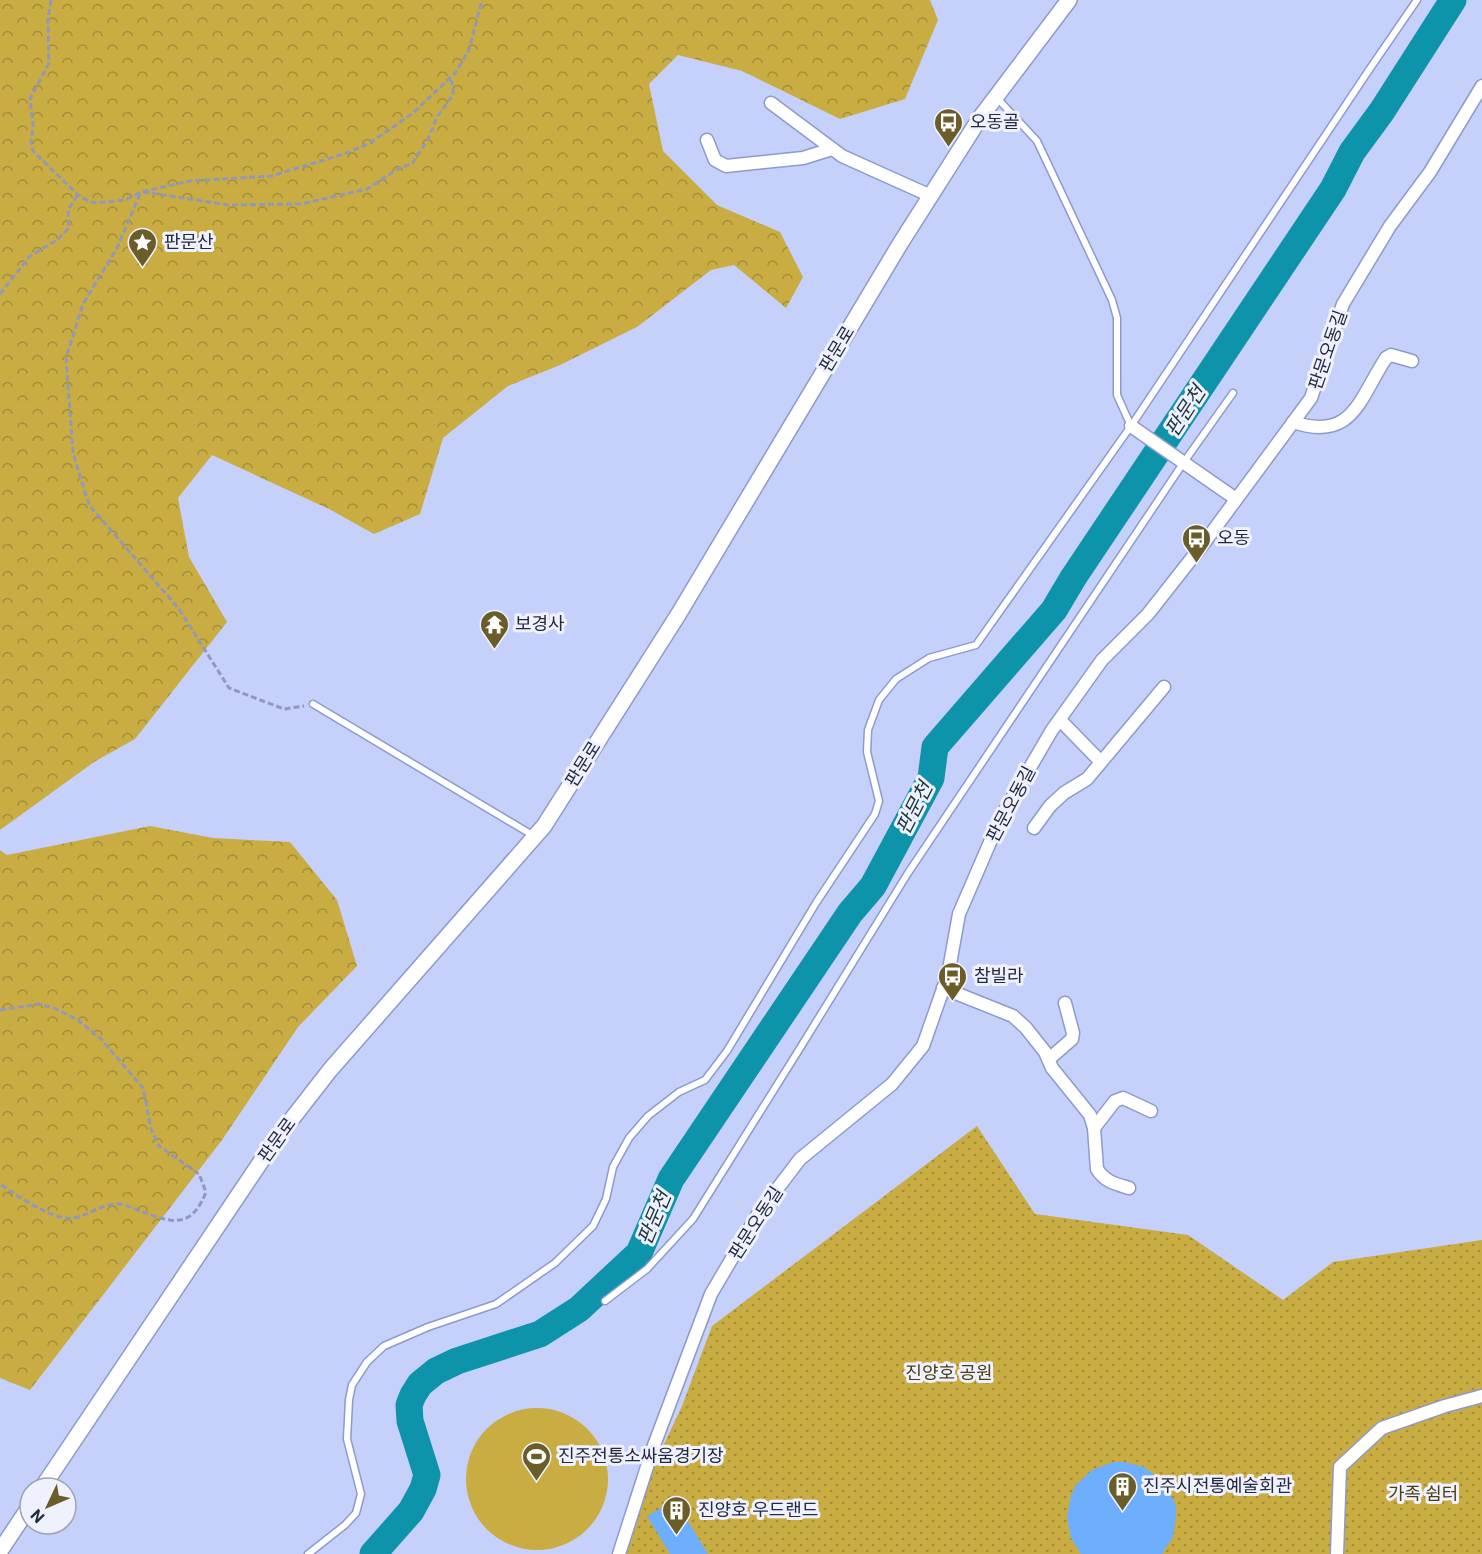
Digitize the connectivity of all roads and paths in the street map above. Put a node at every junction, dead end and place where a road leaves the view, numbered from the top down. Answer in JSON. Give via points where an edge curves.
{"nodes":[{"id":1,"x":51,"y":0,"type":"edge"},
{"id":2,"x":482,"y":0,"type":"edge"},
{"id":3,"x":1069,"y":0,"type":"edge"},
{"id":4,"x":1418,"y":0,"type":"edge"},
{"id":5,"x":450,"y":78,"type":"junction"},
{"id":6,"x":1482,"y":87,"type":"edge"},
{"id":7,"x":996,"y":97,"type":"junction"},
{"id":8,"x":771,"y":103,"type":"dead end"},
{"id":9,"x":706,"y":140,"type":"dead end"},
{"id":10,"x":832,"y":149,"type":"junction"},
{"id":11,"x":141,"y":192,"type":"junction"},
{"id":12,"x":78,"y":195,"type":"junction"},
{"id":13,"x":930,"y":196,"type":"junction"},
{"id":14,"x":0,"y":294,"type":"edge"},
{"id":15,"x":1412,"y":361,"type":"dead end"},
{"id":16,"x":1233,"y":393,"type":"dead end"},
{"id":17,"x":1293,"y":422,"type":"junction"},
{"id":18,"x":1131,"y":426,"type":"junction"},
{"id":19,"x":1184,"y":462,"type":"junction"},
{"id":20,"x":1236,"y":499,"type":"junction"},
{"id":21,"x":1164,"y":687,"type":"dead end"},
{"id":22,"x":313,"y":704,"type":"joint"},
{"id":23,"x":1060,"y":720,"type":"junction"},
{"id":24,"x":1100,"y":761,"type":"junction"},
{"id":25,"x":1034,"y":828,"type":"dead end"},
{"id":26,"x":534,"y":837,"type":"junction"},
{"id":27,"x":943,"y":988,"type":"junction"},
{"id":28,"x":1065,"y":1003,"type":"dead end"},
{"id":29,"x":0,"y":1010,"type":"edge"},
{"id":30,"x":1048,"y":1059,"type":"junction"},
{"id":31,"x":1151,"y":1111,"type":"dead end"},
{"id":32,"x":1094,"y":1128,"type":"junction"},
{"id":33,"x":0,"y":1184,"type":"edge"},
{"id":34,"x":1129,"y":1188,"type":"dead end"},
{"id":35,"x":605,"y":1301,"type":"dead end"},
{"id":36,"x":1482,"y":1396,"type":"edge"},
{"id":37,"x":50,"y":1476,"type":"edge"},
{"id":38,"x":18,"y":1524,"type":"edge"},
{"id":39,"x":0,"y":1551,"type":"edge"},
{"id":40,"x":308,"y":1554,"type":"edge"},
{"id":41,"x":619,"y":1554,"type":"edge"},
{"id":42,"x":1337,"y":1554,"type":"edge"}],
"edges":[{"from":1,"to":12,"type":"path","via":[[49,63],[30,99],[31,142],[33,151]]},
{"from":2,"to":5,"type":"path","via":[[470,50]]},
{"from":3,"to":7,"type":"street","name":"판문로"},
{"from":4,"to":18,"type":"lane"},
{"from":5,"to":11,"type":"path","via":[[413,113],[370,143],[344,154],[271,176],[190,181]]},
{"from":5,"to":11,"type":"path","via":[[453,95],[412,164],[367,189],[301,204],[229,205]]},
{"from":6,"to":17,"type":"street","name":"판문오동길","via":[[1343,304],[1311,398]]},
{"from":7,"to":13,"type":"street","name":"판문로"},
{"from":7,"to":18,"type":"lane","via":[[1037,141],[1112,300],[1117,318],[1117,395]]},
{"from":8,"to":10,"type":"street"},
{"from":9,"to":10,"type":"street","via":[[715,160],[726,166],[803,159]]},
{"from":10,"to":13,"type":"street"},
{"from":11,"to":12,"type":"path","via":[[125,200],[97,203]]},
{"from":11,"to":22,"type":"path","via":[[117,248],[83,304],[66,357],[73,453],[89,505],[179,609],[229,688],[284,709]]},
{"from":12,"to":14,"type":"path","via":[[68,210],[69,228],[57,240],[30,255]]},
{"from":13,"to":26,"type":"street","name":"판문로","via":[[678,615]]},
{"from":15,"to":17,"type":"street","via":[[1386,358],[1343,422],[1310,428]]},
{"from":16,"to":19,"type":"lane"},
{"from":17,"to":20,"type":"street","name":"판문오동길"},
{"from":18,"to":19,"type":"street"},
{"from":18,"to":40,"type":"lane","via":[[976,645],[928,658],[896,679],[879,700],[868,730],[867,752],[879,801],[874,814],[727,1052],[705,1080],[679,1092],[648,1116],[629,1138],[613,1167],[606,1199],[593,1226],[555,1263],[496,1304],[384,1346],[367,1362],[352,1385],[349,1400],[347,1439],[361,1494],[356,1513]]},
{"from":19,"to":20,"type":"street"},
{"from":19,"to":35,"type":"lane","via":[[908,873],[693,1219],[647,1269]]},
{"from":20,"to":23,"type":"street","name":"판문오동길","via":[[1148,614],[1102,660]]},
{"from":21,"to":24,"type":"street"},
{"from":22,"to":26,"type":"lane"},
{"from":23,"to":24,"type":"street"},
{"from":23,"to":27,"type":"street","name":"판문오동길","via":[[1000,819],[959,914]]},
{"from":24,"to":25,"type":"street","via":[[1087,779],[1050,806]]},
{"from":26,"to":37,"type":"street","name":"판문로","via":[[330,1070],[274,1142]]},
{"from":27,"to":30,"type":"street","via":[[1013,1016]]},
{"from":27,"to":41,"type":"street","name":"판문오동길","via":[[923,1046],[892,1084],[800,1159],[758,1214],[711,1294],[652,1448]]},
{"from":28,"to":30,"type":"street","via":[[1072,1039]]},
{"from":29,"to":33,"type":"path","via":[[39,1004],[54,1008],[78,1020],[101,1039],[143,1088],[151,1129],[159,1146],[199,1174],[206,1192],[200,1208],[171,1222],[119,1204],[99,1207],[73,1219],[51,1215]]},
{"from":30,"to":32,"type":"street","via":[[1090,1115]]},
{"from":31,"to":32,"type":"street","via":[[1123,1098],[1115,1101]]},
{"from":32,"to":34,"type":"street","via":[[1101,1175]]},
{"from":36,"to":42,"type":"street","via":[[1382,1428],[1341,1467]]},
{"from":38,"to":39,"type":"street"}]}
